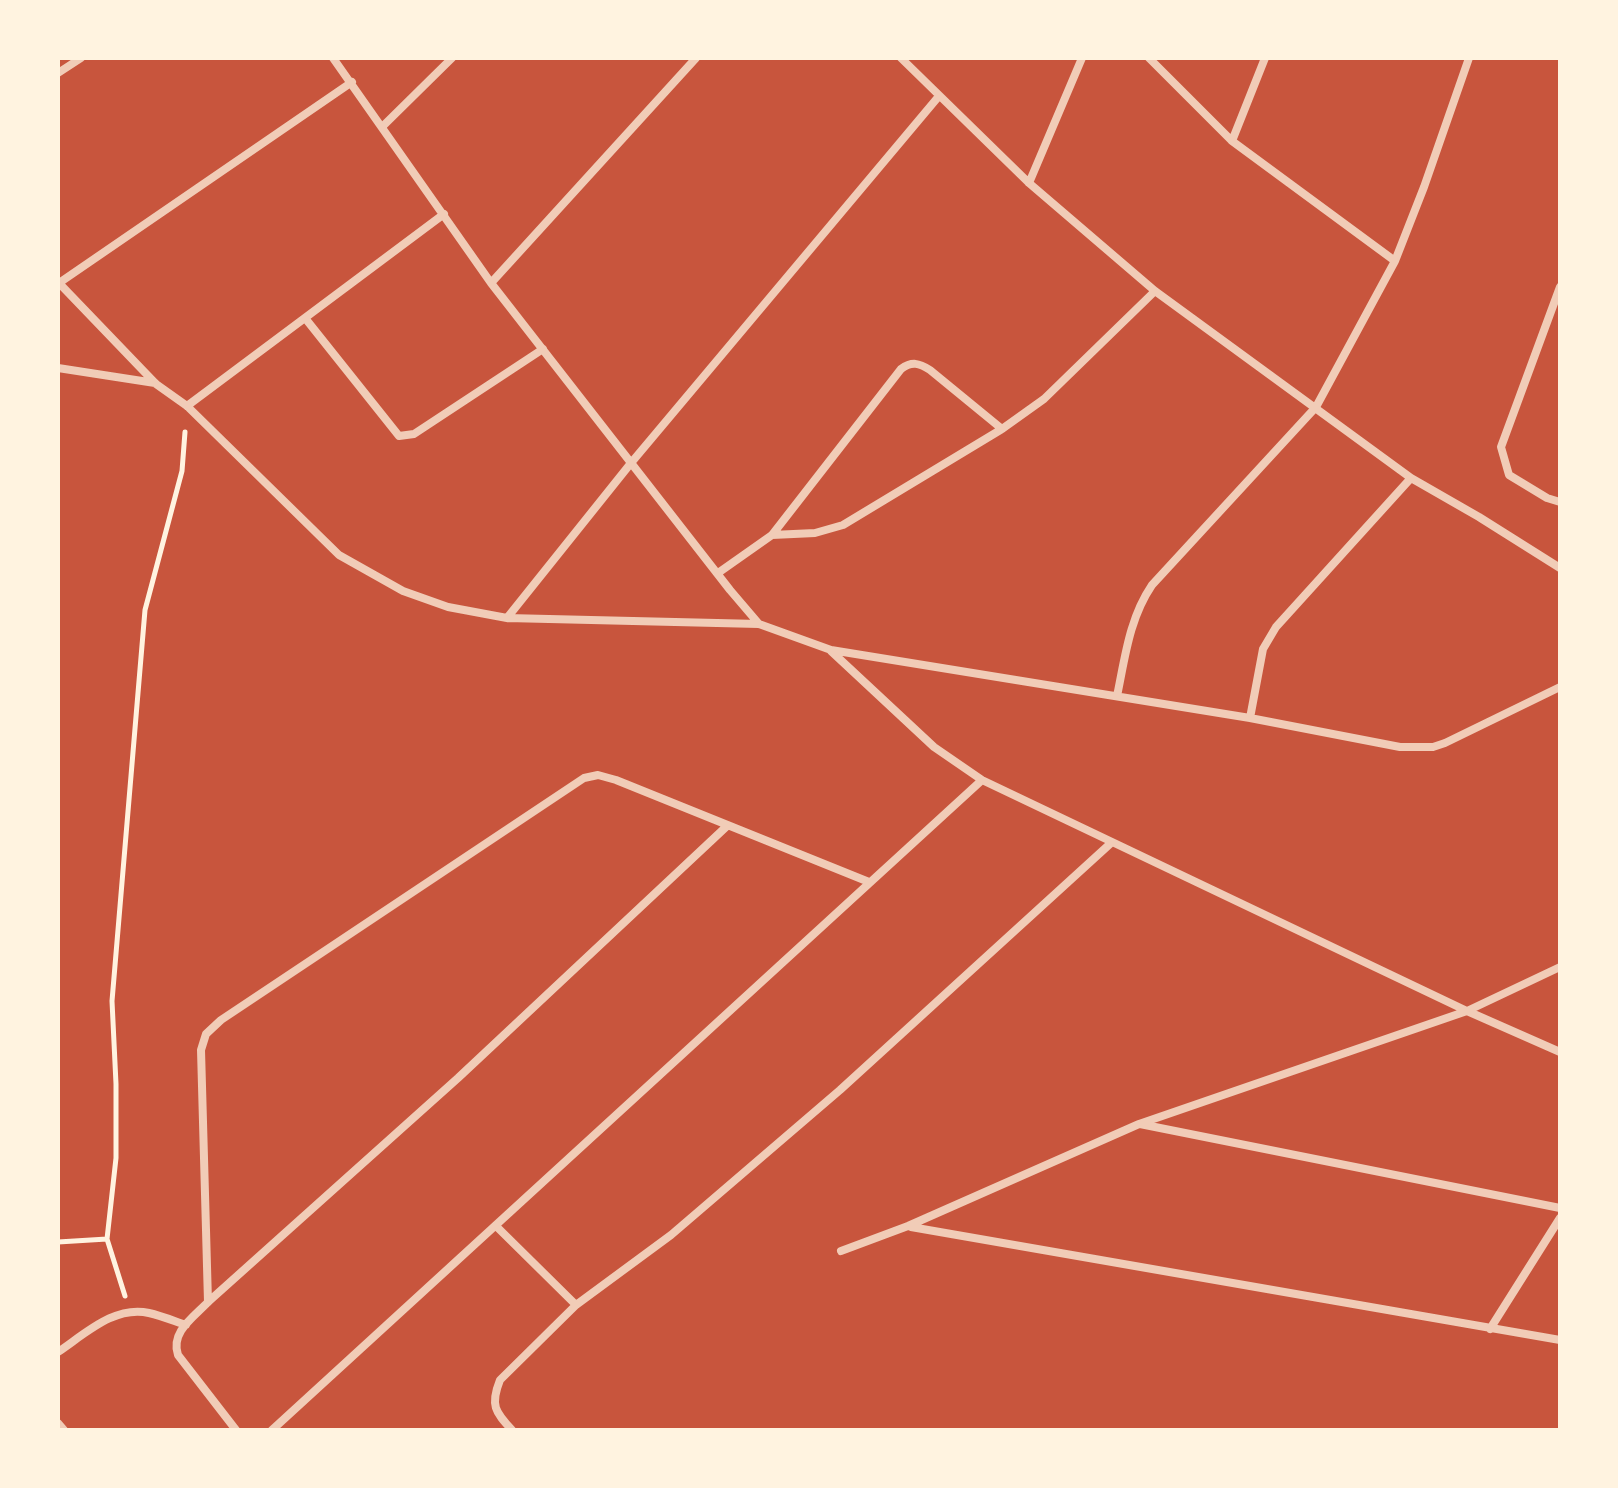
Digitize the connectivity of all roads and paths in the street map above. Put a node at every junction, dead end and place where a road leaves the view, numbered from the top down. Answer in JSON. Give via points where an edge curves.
{"nodes":[{"id":1,"x":81,"y":58,"type":"edge"},
{"id":2,"x":333,"y":58,"type":"edge"},
{"id":3,"x":452,"y":58,"type":"edge"},
{"id":4,"x":696,"y":58,"type":"edge"},
{"id":5,"x":901,"y":58,"type":"edge"},
{"id":6,"x":1082,"y":58,"type":"edge"},
{"id":7,"x":1149,"y":58,"type":"edge"},
{"id":8,"x":1265,"y":58,"type":"edge"},
{"id":9,"x":1469,"y":58,"type":"edge"},
{"id":10,"x":58,"y":73,"type":"edge"},
{"id":11,"x":352,"y":82,"type":"junction"},
{"id":12,"x":939,"y":96,"type":"junction"},
{"id":13,"x":383,"y":126,"type":"junction"},
{"id":14,"x":1232,"y":141,"type":"junction"},
{"id":15,"x":1029,"y":183,"type":"junction"},
{"id":16,"x":444,"y":214,"type":"junction"},
{"id":17,"x":1395,"y":261,"type":"junction"},
{"id":18,"x":59,"y":283,"type":"edge"},
{"id":19,"x":491,"y":283,"type":"junction"},
{"id":20,"x":1560,"y":287,"type":"edge"},
{"id":21,"x":1155,"y":291,"type":"junction"},
{"id":22,"x":305,"y":318,"type":"junction"},
{"id":23,"x":543,"y":349,"type":"junction"},
{"id":24,"x":58,"y":368,"type":"edge"},
{"id":25,"x":156,"y":384,"type":"junction"},
{"id":26,"x":187,"y":406,"type":"junction"},
{"id":27,"x":1316,"y":407,"type":"junction"},
{"id":28,"x":1002,"y":429,"type":"junction"},
{"id":29,"x":631,"y":463,"type":"junction"},
{"id":30,"x":1411,"y":478,"type":"junction"},
{"id":31,"x":1560,"y":502,"type":"edge"},
{"id":32,"x":772,"y":535,"type":"junction"},
{"id":33,"x":1560,"y":568,"type":"edge"},
{"id":34,"x":718,"y":573,"type":"junction"},
{"id":35,"x":507,"y":618,"type":"junction"},
{"id":36,"x":759,"y":624,"type":"junction"},
{"id":37,"x":831,"y":650,"type":"junction"},
{"id":38,"x":1560,"y":687,"type":"edge"},
{"id":39,"x":1117,"y":696,"type":"junction"},
{"id":40,"x":1250,"y":718,"type":"junction"},
{"id":41,"x":982,"y":780,"type":"junction"},
{"id":42,"x":727,"y":826,"type":"junction"},
{"id":43,"x":1111,"y":843,"type":"junction"},
{"id":44,"x":869,"y":882,"type":"junction"},
{"id":45,"x":1560,"y":967,"type":"edge"},
{"id":46,"x":1467,"y":1011,"type":"junction"},
{"id":47,"x":1560,"y":1052,"type":"edge"},
{"id":48,"x":1139,"y":1124,"type":"junction"},
{"id":49,"x":1560,"y":1208,"type":"edge"},
{"id":50,"x":1560,"y":1218,"type":"edge"},
{"id":51,"x":496,"y":1226,"type":"junction"},
{"id":52,"x":908,"y":1226,"type":"junction"},
{"id":53,"x":107,"y":1239,"type":"junction"},
{"id":54,"x":58,"y":1242,"type":"edge"},
{"id":55,"x":841,"y":1251,"type":"dead end"},
{"id":56,"x":208,"y":1302,"type":"junction"},
{"id":57,"x":576,"y":1305,"type":"junction"},
{"id":58,"x":131,"y":1312,"type":"junction"},
{"id":59,"x":186,"y":1325,"type":"junction"},
{"id":60,"x":1490,"y":1329,"type":"junction"},
{"id":61,"x":1560,"y":1340,"type":"edge"},
{"id":62,"x":58,"y":1352,"type":"edge"},
{"id":63,"x":58,"y":1423,"type":"edge"},
{"id":64,"x":64,"y":1430,"type":"edge"},
{"id":65,"x":236,"y":1430,"type":"edge"},
{"id":66,"x":272,"y":1430,"type":"edge"},
{"id":67,"x":512,"y":1430,"type":"edge"}],
"edges":[{"from":1,"to":10,"type":"street"},
{"from":2,"to":11,"type":"street"},
{"from":3,"to":13,"type":"street"},
{"from":4,"to":19,"type":"street"},
{"from":5,"to":12,"type":"street"},
{"from":6,"to":15,"type":"street"},
{"from":7,"to":14,"type":"street"},
{"from":8,"to":14,"type":"street"},
{"from":9,"to":17,"type":"street"},
{"from":11,"to":13,"type":"street"},
{"from":11,"to":18,"type":"street"},
{"from":12,"to":15,"type":"street"},
{"from":12,"to":29,"type":"street"},
{"from":13,"to":16,"type":"street"},
{"from":14,"to":17,"type":"street"},
{"from":15,"to":21,"type":"street"},
{"from":16,"to":19,"type":"street"},
{"from":16,"to":22,"type":"street"},
{"from":17,"to":27,"type":"street"},
{"from":18,"to":25,"type":"street"},
{"from":19,"to":23,"type":"street"},
{"from":20,"to":31,"type":"street","via":[[1501,447],[1509,475]]},
{"from":21,"to":27,"type":"street"},
{"from":21,"to":28,"type":"street","via":[[1044,399]]},
{"from":22,"to":23,"type":"street","via":[[399,436],[414,434]]},
{"from":22,"to":26,"type":"street"},
{"from":23,"to":29,"type":"street"},
{"from":24,"to":25,"type":"street"},
{"from":25,"to":26,"type":"street"},
{"from":26,"to":35,"type":"street","via":[[339,555],[403,591],[448,607]]},
{"from":26,"to":53,"type":"path","via":[[182,471],[145,610],[112,1001],[116,1158]]},
{"from":27,"to":30,"type":"street"},
{"from":27,"to":39,"type":"street","via":[[1152,585],[1132,626]]},
{"from":28,"to":32,"type":"street","via":[[843,525],[815,533]]},
{"from":28,"to":32,"type":"street","via":[[930,370],[908,364]]},
{"from":29,"to":34,"type":"street"},
{"from":29,"to":35,"type":"street"},
{"from":30,"to":33,"type":"street"},
{"from":30,"to":40,"type":"street","via":[[1276,627],[1263,649]]},
{"from":32,"to":34,"type":"street"},
{"from":34,"to":36,"type":"street"},
{"from":35,"to":36,"type":"street"},
{"from":36,"to":37,"type":"street"},
{"from":37,"to":39,"type":"street"},
{"from":37,"to":41,"type":"street","via":[[934,747]]},
{"from":38,"to":40,"type":"street","via":[[1433,747],[1400,747]]},
{"from":39,"to":40,"type":"street"},
{"from":41,"to":43,"type":"street"},
{"from":41,"to":44,"type":"street"},
{"from":42,"to":44,"type":"street"},
{"from":42,"to":56,"type":"street"},
{"from":42,"to":56,"type":"street","via":[[616,780],[584,778],[215,1024],[201,1050]]},
{"from":43,"to":46,"type":"street"},
{"from":43,"to":57,"type":"street","via":[[840,1090],[671,1235]]},
{"from":44,"to":51,"type":"street"},
{"from":45,"to":46,"type":"street"},
{"from":46,"to":47,"type":"street"},
{"from":46,"to":48,"type":"street"},
{"from":48,"to":49,"type":"street"},
{"from":48,"to":52,"type":"street"},
{"from":50,"to":60,"type":"street"},
{"from":51,"to":57,"type":"street"},
{"from":51,"to":66,"type":"street"},
{"from":52,"to":55,"type":"street"},
{"from":52,"to":60,"type":"street"},
{"from":53,"to":54,"type":"path"},
{"from":53,"to":58,"type":"path"},
{"from":56,"to":59,"type":"street"},
{"from":57,"to":67,"type":"street","via":[[500,1380],[496,1410]]},
{"from":58,"to":59,"type":"street"},
{"from":58,"to":62,"type":"street","via":[[115,1315]]},
{"from":59,"to":65,"type":"street","via":[[176,1349]]},
{"from":60,"to":61,"type":"street"},
{"from":63,"to":64,"type":"street"}]}
